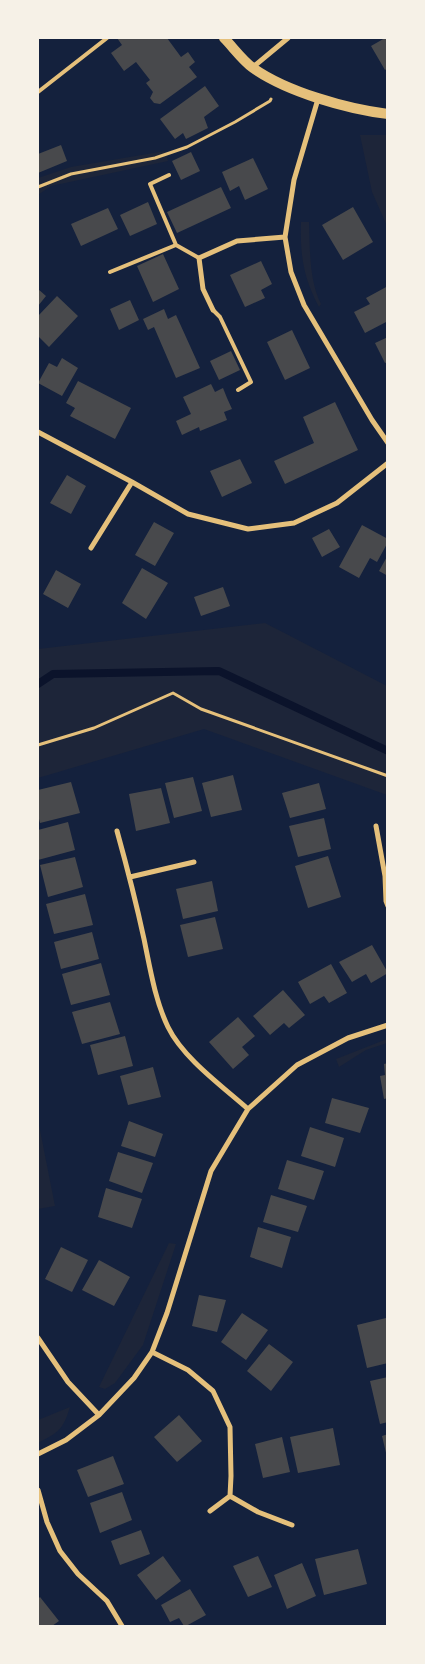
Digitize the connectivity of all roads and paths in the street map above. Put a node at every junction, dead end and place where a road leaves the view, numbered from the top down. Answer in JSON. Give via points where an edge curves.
{"nodes":[{"id":1,"x":107,"y":38,"type":"edge"},
{"id":2,"x":224,"y":38,"type":"edge"},
{"id":3,"x":288,"y":38,"type":"edge"},
{"id":4,"x":252,"y":67,"type":"junction"},
{"id":5,"x":279,"y":82,"type":"junction"},
{"id":6,"x":38,"y":92,"type":"edge"},
{"id":7,"x":318,"y":99,"type":"junction"},
{"id":8,"x":388,"y":114,"type":"edge"},
{"id":9,"x":169,"y":175,"type":"dead end"},
{"id":10,"x":38,"y":186,"type":"edge"},
{"id":11,"x":285,"y":237,"type":"junction"},
{"id":12,"x":176,"y":244,"type":"junction"},
{"id":13,"x":199,"y":258,"type":"junction"},
{"id":14,"x":110,"y":272,"type":"dead end"},
{"id":15,"x":213,"y":310,"type":"joint"},
{"id":16,"x":238,"y":390,"type":"dead end"},
{"id":17,"x":38,"y":432,"type":"edge"},
{"id":18,"x":388,"y":443,"type":"edge"},
{"id":19,"x":388,"y":463,"type":"edge"},
{"id":20,"x":132,"y":482,"type":"junction"},
{"id":21,"x":91,"y":548,"type":"dead end"},
{"id":22,"x":38,"y":745,"type":"edge"},
{"id":23,"x":388,"y":776,"type":"edge"},
{"id":24,"x":376,"y":826,"type":"dead end"},
{"id":25,"x":117,"y":831,"type":"dead end"},
{"id":26,"x":194,"y":862,"type":"dead end"},
{"id":27,"x":386,"y":876,"type":"edge"},
{"id":28,"x":130,"y":877,"type":"junction"},
{"id":29,"x":388,"y":906,"type":"edge"},
{"id":30,"x":388,"y":1025,"type":"edge"},
{"id":31,"x":248,"y":1109,"type":"junction"},
{"id":32,"x":38,"y":1338,"type":"edge"},
{"id":33,"x":152,"y":1352,"type":"junction"},
{"id":34,"x":99,"y":1415,"type":"junction"},
{"id":35,"x":38,"y":1454,"type":"edge"},
{"id":36,"x":38,"y":1490,"type":"edge"},
{"id":37,"x":230,"y":1496,"type":"junction"},
{"id":38,"x":210,"y":1511,"type":"dead end"},
{"id":39,"x":292,"y":1525,"type":"dead end"},
{"id":40,"x":122,"y":1626,"type":"edge"}],
"edges":[{"from":1,"to":6,"type":"lane"},
{"from":2,"to":4,"type":"main road"},
{"from":3,"to":4,"type":"street"},
{"from":4,"to":5,"type":"main road"},
{"from":5,"to":7,"type":"main road"},
{"from":5,"to":10,"type":"path","via":[[270,101],[187,147],[155,158],[71,174]]},
{"from":7,"to":8,"type":"main road"},
{"from":7,"to":11,"type":"street","via":[[294,180]]},
{"from":9,"to":12,"type":"lane","via":[[150,184]]},
{"from":11,"to":13,"type":"street","via":[[237,241]]},
{"from":11,"to":18,"type":"street","via":[[291,272],[304,306]]},
{"from":12,"to":13,"type":"lane"},
{"from":12,"to":14,"type":"lane"},
{"from":13,"to":15,"type":"street","via":[[203,289]]},
{"from":15,"to":16,"type":"lane","via":[[220,317],[251,382]]},
{"from":17,"to":20,"type":"street"},
{"from":19,"to":20,"type":"street","via":[[337,503],[294,523],[248,529],[188,514]]},
{"from":20,"to":21,"type":"street"},
{"from":22,"to":23,"type":"path","via":[[94,728],[173,693],[201,709]]},
{"from":24,"to":27,"type":"street"},
{"from":25,"to":28,"type":"street"},
{"from":26,"to":28,"type":"street"},
{"from":27,"to":29,"type":"street"},
{"from":28,"to":31,"type":"street","via":[[155,991],[168,1028],[186,1053]]},
{"from":30,"to":31,"type":"street","via":[[348,1038],[297,1065]]},
{"from":31,"to":33,"type":"street","via":[[211,1171]]},
{"from":32,"to":34,"type":"street","via":[[68,1382]]},
{"from":33,"to":34,"type":"street","via":[[134,1378]]},
{"from":33,"to":37,"type":"street","via":[[188,1370],[214,1391],[230,1427]]},
{"from":34,"to":35,"type":"street","via":[[66,1440]]},
{"from":36,"to":40,"type":"street","via":[[60,1551],[78,1574],[107,1601]]},
{"from":37,"to":38,"type":"street"},
{"from":37,"to":39,"type":"street","via":[[258,1512]]}]}
